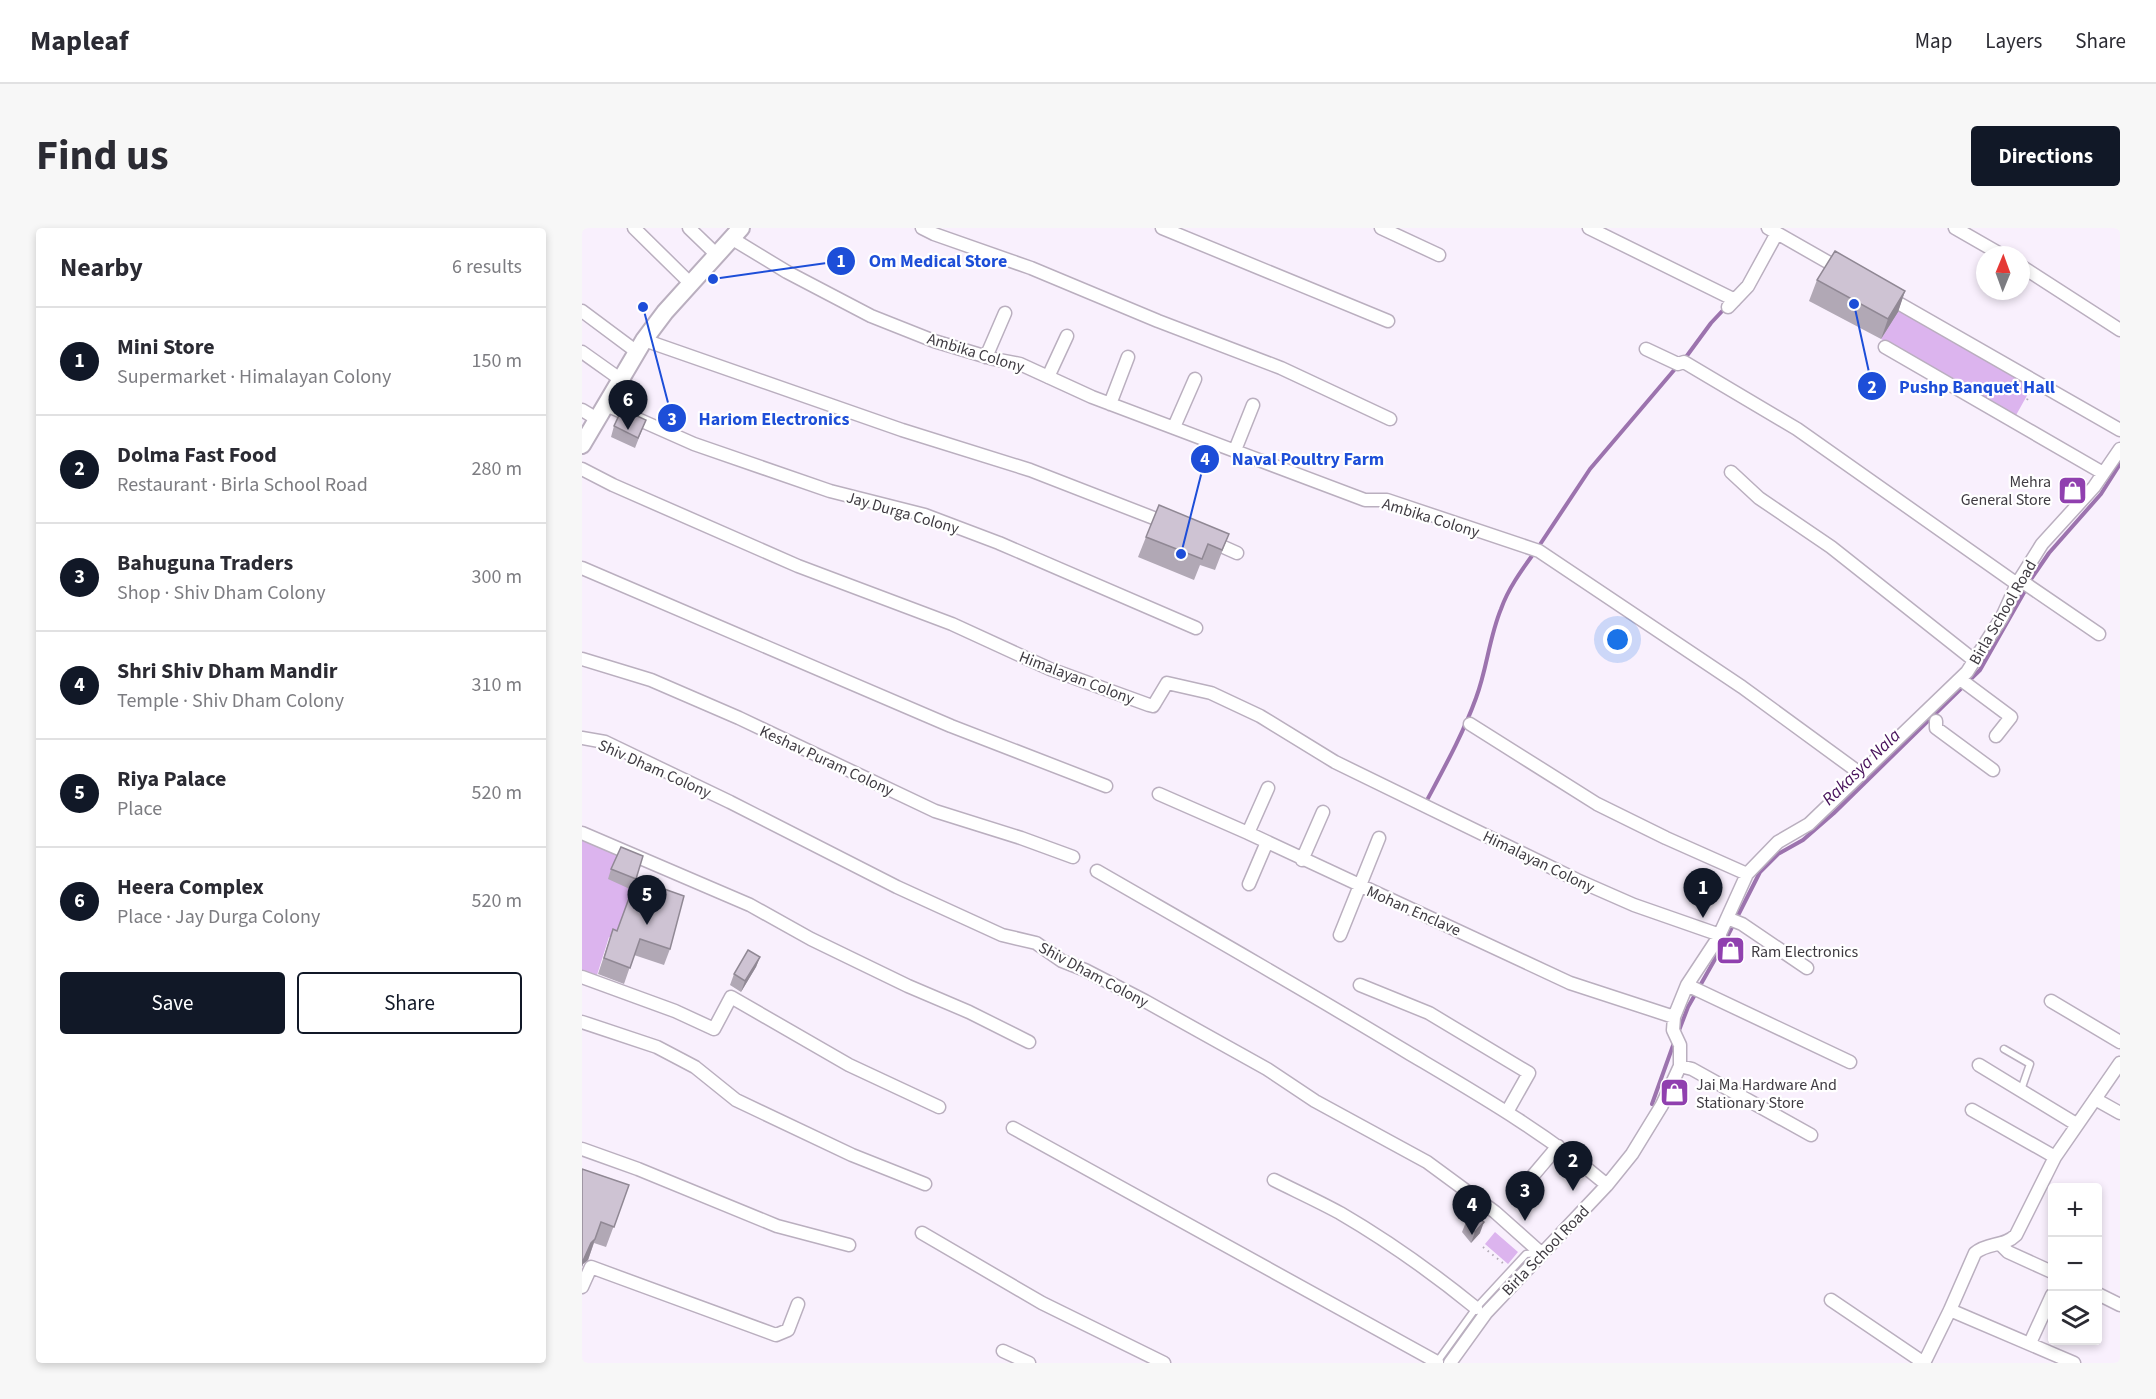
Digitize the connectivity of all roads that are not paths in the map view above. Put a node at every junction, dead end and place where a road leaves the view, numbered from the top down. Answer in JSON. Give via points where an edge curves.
{"nodes":[{"id":1,"x":634,"y":228,"type":"edge"},
{"id":2,"x":688,"y":228,"type":"edge"},
{"id":3,"x":922,"y":228,"type":"edge"},
{"id":4,"x":1162,"y":228,"type":"edge"},
{"id":5,"x":1381,"y":228,"type":"edge"},
{"id":6,"x":1589,"y":228,"type":"edge"},
{"id":7,"x":1955,"y":228,"type":"edge"},
{"id":8,"x":1772,"y":230,"type":"edge"},
{"id":9,"x":736,"y":233,"type":"edge"},
{"id":10,"x":1986,"y":246,"type":"edge"},
{"id":11,"x":716,"y":254,"type":"junction"},
{"id":12,"x":1439,"y":255,"type":"dead end"},
{"id":13,"x":2030,"y":272,"type":"edge"},
{"id":14,"x":1849,"y":274,"type":"edge"},
{"id":15,"x":691,"y":284,"type":"junction"},
{"id":16,"x":1879,"y":291,"type":"edge"},
{"id":17,"x":582,"y":311,"type":"edge"},
{"id":18,"x":1005,"y":313,"type":"dead end"},
{"id":19,"x":1388,"y":321,"type":"dead end"},
{"id":20,"x":2120,"y":330,"type":"edge"},
{"id":21,"x":1067,"y":336,"type":"dead end"},
{"id":22,"x":640,"y":346,"type":"junction"},
{"id":23,"x":1885,"y":347,"type":"dead end"},
{"id":24,"x":1646,"y":349,"type":"dead end"},
{"id":25,"x":582,"y":352,"type":"edge"},
{"id":26,"x":986,"y":357,"type":"junction"},
{"id":27,"x":1128,"y":357,"type":"dead end"},
{"id":28,"x":1048,"y":377,"type":"junction"},
{"id":29,"x":620,"y":379,"type":"junction"},
{"id":30,"x":1195,"y":379,"type":"dead end"},
{"id":31,"x":1110,"y":404,"type":"junction"},
{"id":32,"x":1253,"y":405,"type":"dead end"},
{"id":33,"x":582,"y":410,"type":"edge"},
{"id":34,"x":602,"y":412,"type":"junction"},
{"id":35,"x":1390,"y":419,"type":"dead end"},
{"id":36,"x":1174,"y":427,"type":"junction"},
{"id":37,"x":2120,"y":430,"type":"edge"},
{"id":38,"x":582,"y":445,"type":"edge"},
{"id":39,"x":2120,"y":449,"type":"edge"},
{"id":40,"x":1235,"y":450,"type":"junction"},
{"id":41,"x":582,"y":469,"type":"edge"},
{"id":42,"x":1731,"y":472,"type":"dead end"},
{"id":43,"x":2103,"y":473,"type":"junction"},
{"id":44,"x":1182,"y":529,"type":"edge"},
{"id":45,"x":1202,"y":537,"type":"edge"},
{"id":46,"x":1237,"y":553,"type":"dead end"},
{"id":47,"x":582,"y":568,"type":"edge"},
{"id":48,"x":2024,"y":584,"type":"junction"},
{"id":49,"x":1196,"y":628,"type":"dead end"},
{"id":50,"x":2099,"y":634,"type":"dead end"},
{"id":51,"x":582,"y":659,"type":"edge"},
{"id":52,"x":1975,"y":661,"type":"junction"},
{"id":53,"x":1965,"y":683,"type":"junction"},
{"id":54,"x":1936,"y":721,"type":"dead end"},
{"id":55,"x":1470,"y":724,"type":"dead end"},
{"id":56,"x":1996,"y":736,"type":"dead end"},
{"id":57,"x":582,"y":738,"type":"edge"},
{"id":58,"x":1994,"y":770,"type":"dead end"},
{"id":59,"x":1861,"y":774,"type":"junction"},
{"id":60,"x":1106,"y":786,"type":"dead end"},
{"id":61,"x":1268,"y":788,"type":"dead end"},
{"id":62,"x":1158,"y":794,"type":"dead end"},
{"id":63,"x":1323,"y":812,"type":"dead end"},
{"id":64,"x":582,"y":833,"type":"edge"},
{"id":65,"x":1248,"y":833,"type":"junction"},
{"id":66,"x":1379,"y":838,"type":"dead end"},
{"id":67,"x":1267,"y":842,"type":"junction"},
{"id":68,"x":1073,"y":858,"type":"dead end"},
{"id":69,"x":1302,"y":860,"type":"junction"},
{"id":70,"x":1097,"y":871,"type":"dead end"},
{"id":71,"x":1747,"y":874,"type":"junction"},
{"id":72,"x":1249,"y":884,"type":"dead end"},
{"id":73,"x":1360,"y":886,"type":"junction"},
{"id":74,"x":1734,"y":921,"type":"junction"},
{"id":75,"x":1340,"y":935,"type":"dead end"},
{"id":76,"x":1720,"y":935,"type":"junction"},
{"id":77,"x":1808,"y":968,"type":"dead end"},
{"id":78,"x":582,"y":977,"type":"edge"},
{"id":79,"x":1360,"y":986,"type":"dead end"},
{"id":80,"x":1694,"y":989,"type":"junction"},
{"id":81,"x":2052,"y":1001,"type":"dead end"},
{"id":82,"x":582,"y":1023,"type":"edge"},
{"id":83,"x":1674,"y":1023,"type":"junction"},
{"id":84,"x":1029,"y":1042,"type":"dead end"},
{"id":85,"x":2120,"y":1042,"type":"edge"},
{"id":86,"x":2004,"y":1049,"type":"dead end"},
{"id":87,"x":1850,"y":1062,"type":"dead end"},
{"id":88,"x":2120,"y":1063,"type":"edge"},
{"id":89,"x":1979,"y":1065,"type":"dead end"},
{"id":90,"x":1680,"y":1066,"type":"junction"},
{"id":91,"x":2021,"y":1090,"type":"junction"},
{"id":92,"x":2095,"y":1099,"type":"junction"},
{"id":93,"x":939,"y":1107,"type":"dead end"},
{"id":94,"x":1972,"y":1110,"type":"dead end"},
{"id":95,"x":1507,"y":1112,"type":"junction"},
{"id":96,"x":2120,"y":1113,"type":"edge"},
{"id":97,"x":2076,"y":1124,"type":"junction"},
{"id":98,"x":1013,"y":1128,"type":"dead end"},
{"id":99,"x":1811,"y":1135,"type":"dead end"},
{"id":100,"x":1558,"y":1146,"type":"junction"},
{"id":101,"x":582,"y":1149,"type":"edge"},
{"id":102,"x":2055,"y":1157,"type":"junction"},
{"id":103,"x":1274,"y":1180,"type":"dead end"},
{"id":104,"x":925,"y":1184,"type":"dead end"},
{"id":105,"x":1525,"y":1185,"type":"dead end"},
{"id":106,"x":1607,"y":1185,"type":"junction"},
{"id":107,"x":922,"y":1233,"type":"dead end"},
{"id":108,"x":2000,"y":1244,"type":"junction"},
{"id":109,"x":849,"y":1245,"type":"dead end"},
{"id":110,"x":1541,"y":1253,"type":"junction"},
{"id":111,"x":2048,"y":1270,"type":"edge"},
{"id":112,"x":582,"y":1287,"type":"edge"},
{"id":113,"x":2102,"y":1296,"type":"edge"},
{"id":114,"x":1831,"y":1300,"type":"dead end"},
{"id":115,"x":798,"y":1304,"type":"dead end"},
{"id":116,"x":2048,"y":1304,"type":"edge"},
{"id":117,"x":2120,"y":1305,"type":"edge"},
{"id":118,"x":1476,"y":1308,"type":"junction"},
{"id":119,"x":1950,"y":1310,"type":"junction"},
{"id":120,"x":2030,"y":1343,"type":"junction"},
{"id":121,"x":1003,"y":1351,"type":"dead end"},
{"id":122,"x":1029,"y":1363,"type":"edge"},
{"id":123,"x":1164,"y":1363,"type":"edge"},
{"id":124,"x":1441,"y":1363,"type":"edge"},
{"id":125,"x":1924,"y":1363,"type":"edge"},
{"id":126,"x":2074,"y":1363,"type":"edge"}],
"edges":[{"from":1,"to":15,"type":"street"},
{"from":2,"to":11,"type":"street"},
{"from":3,"to":35,"type":"street","via":[[1281,368]]},
{"from":4,"to":19,"type":"street"},
{"from":5,"to":12,"type":"street"},
{"from":6,"to":8,"type":"street","via":[[1732,304],[1748,286]]},
{"from":7,"to":10,"type":"street"},
{"from":8,"to":14,"type":"street"},
{"from":9,"to":11,"type":"main road"},
{"from":9,"to":26,"type":"street","name":"Ambika Colony","via":[[787,272],[871,316]]},
{"from":11,"to":15,"type":"main road"},
{"from":13,"to":20,"type":"street"},
{"from":15,"to":22,"type":"main road","via":[[664,312]]},
{"from":16,"to":37,"type":"street"},
{"from":17,"to":22,"type":"street"},
{"from":18,"to":26,"type":"street"},
{"from":21,"to":28,"type":"street"},
{"from":22,"to":29,"type":"main road"},
{"from":22,"to":44,"type":"street","via":[[1030,470]]},
{"from":23,"to":43,"type":"street"},
{"from":24,"to":48,"type":"street","via":[[1678,364],[1684,362],[1797,429]]},
{"from":25,"to":29,"type":"street"},
{"from":26,"to":28,"type":"street","name":"Ambika Colony","via":[[1020,364]]},
{"from":27,"to":31,"type":"street"},
{"from":28,"to":31,"type":"street","name":"Ambika Colony"},
{"from":29,"to":34,"type":"main road"},
{"from":30,"to":36,"type":"street"},
{"from":31,"to":36,"type":"street","name":"Ambika Colony"},
{"from":32,"to":40,"type":"street"},
{"from":33,"to":34,"type":"street","name":"Jay Durga Colony"},
{"from":34,"to":38,"type":"main road"},
{"from":34,"to":49,"type":"street","name":"Jay Durga Colony","via":[[830,491],[925,515]]},
{"from":36,"to":40,"type":"street","name":"Ambika Colony"},
{"from":39,"to":43,"type":"street","name":"Birla School Road"},
{"from":40,"to":59,"type":"street","name":"Ambika Colony","via":[[1365,500],[1387,500],[1539,551],[1742,687]]},
{"from":41,"to":76,"type":"street","name":"Himalayan Colony","via":[[798,566],[1149,705],[1153,706],[1167,683],[1211,693],[1260,716],[1335,762],[1577,880]]},
{"from":42,"to":52,"type":"street","via":[[1759,498],[1831,547]]},
{"from":43,"to":48,"type":"street","name":"Birla School Road","via":[[2042,544]]},
{"from":45,"to":46,"type":"street"},
{"from":47,"to":60,"type":"street","via":[[951,726]]},
{"from":48,"to":50,"type":"street"},
{"from":48,"to":52,"type":"street","name":"Birla School Road"},
{"from":51,"to":68,"type":"street","name":"Keshav Puram Colony","via":[[651,680],[935,811]]},
{"from":52,"to":53,"type":"street","name":"Birla School Road"},
{"from":53,"to":56,"type":"street","via":[[2011,717]]},
{"from":53,"to":59,"type":"street","name":"Birla School Road"},
{"from":54,"to":58,"type":"street","via":[[1936,728]]},
{"from":55,"to":71,"type":"street","via":[[1597,804]]},
{"from":57,"to":110,"type":"street","name":"Shiv Dham Colony","via":[[605,742],[1002,935],[1036,943],[1062,961],[1145,1001],[1427,1162],[1496,1212]]},
{"from":59,"to":71,"type":"street","name":"Birla School Road","via":[[1809,824],[1778,842]]},
{"from":61,"to":65,"type":"street"},
{"from":62,"to":65,"type":"street","name":"Mohan Enclave"},
{"from":63,"to":69,"type":"street"},
{"from":64,"to":84,"type":"street","via":[[750,905],[822,944]]},
{"from":65,"to":67,"type":"street","name":"Mohan Enclave"},
{"from":66,"to":73,"type":"street"},
{"from":67,"to":69,"type":"street","name":"Mohan Enclave"},
{"from":67,"to":72,"type":"street"},
{"from":69,"to":73,"type":"street","name":"Mohan Enclave"},
{"from":70,"to":95,"type":"street"},
{"from":71,"to":74,"type":"street","name":"Birla School Road"},
{"from":73,"to":75,"type":"street"},
{"from":73,"to":83,"type":"street","name":"Mohan Enclave","via":[[1570,983]]},
{"from":74,"to":76,"type":"street","name":"Birla School Road"},
{"from":74,"to":77,"type":"street"},
{"from":76,"to":80,"type":"street","name":"Birla School Road"},
{"from":78,"to":93,"type":"street","via":[[714,1029],[731,997],[849,1065]]},
{"from":79,"to":95,"type":"street","via":[[1429,1013],[1529,1074]]},
{"from":80,"to":83,"type":"street","name":"Birla School Road"},
{"from":80,"to":87,"type":"street"},
{"from":81,"to":85,"type":"street"},
{"from":82,"to":104,"type":"street","via":[[657,1047],[695,1067],[736,1100],[852,1155]]},
{"from":83,"to":90,"type":"street","name":"Birla School Road"},
{"from":86,"to":91,"type":"lane","via":[[2030,1064]]},
{"from":88,"to":92,"type":"street"},
{"from":89,"to":91,"type":"street"},
{"from":90,"to":99,"type":"street"},
{"from":90,"to":106,"type":"street","name":"Birla School Road","via":[[1632,1154]]},
{"from":91,"to":97,"type":"street"},
{"from":92,"to":96,"type":"street"},
{"from":92,"to":97,"type":"street"},
{"from":94,"to":102,"type":"street"},
{"from":95,"to":100,"type":"street"},
{"from":97,"to":102,"type":"street"},
{"from":98,"to":124,"type":"street"},
{"from":100,"to":105,"type":"street"},
{"from":100,"to":106,"type":"street"},
{"from":101,"to":109,"type":"street","via":[[777,1226]]},
{"from":102,"to":108,"type":"street","via":[[2016,1235]]},
{"from":103,"to":118,"type":"street","via":[[1386,1241]]},
{"from":106,"to":110,"type":"street","name":"Birla School Road"},
{"from":107,"to":123,"type":"street","via":[[1042,1303]]},
{"from":108,"to":111,"type":"street","via":[[2008,1252]]},
{"from":108,"to":119,"type":"street","via":[[1982,1246],[1975,1252]]},
{"from":110,"to":118,"type":"lane","via":[[1526,1254]]},
{"from":110,"to":124,"type":"street","name":"Birla School Road"},
{"from":112,"to":115,"type":"street","via":[[591,1267],[776,1335],[788,1330]]},
{"from":113,"to":117,"type":"street"},
{"from":114,"to":125,"type":"street"},
{"from":116,"to":120,"type":"street"},
{"from":118,"to":124,"type":"lane"},
{"from":119,"to":120,"type":"street"},
{"from":119,"to":125,"type":"street"},
{"from":120,"to":126,"type":"street"},
{"from":121,"to":122,"type":"street"}]}
